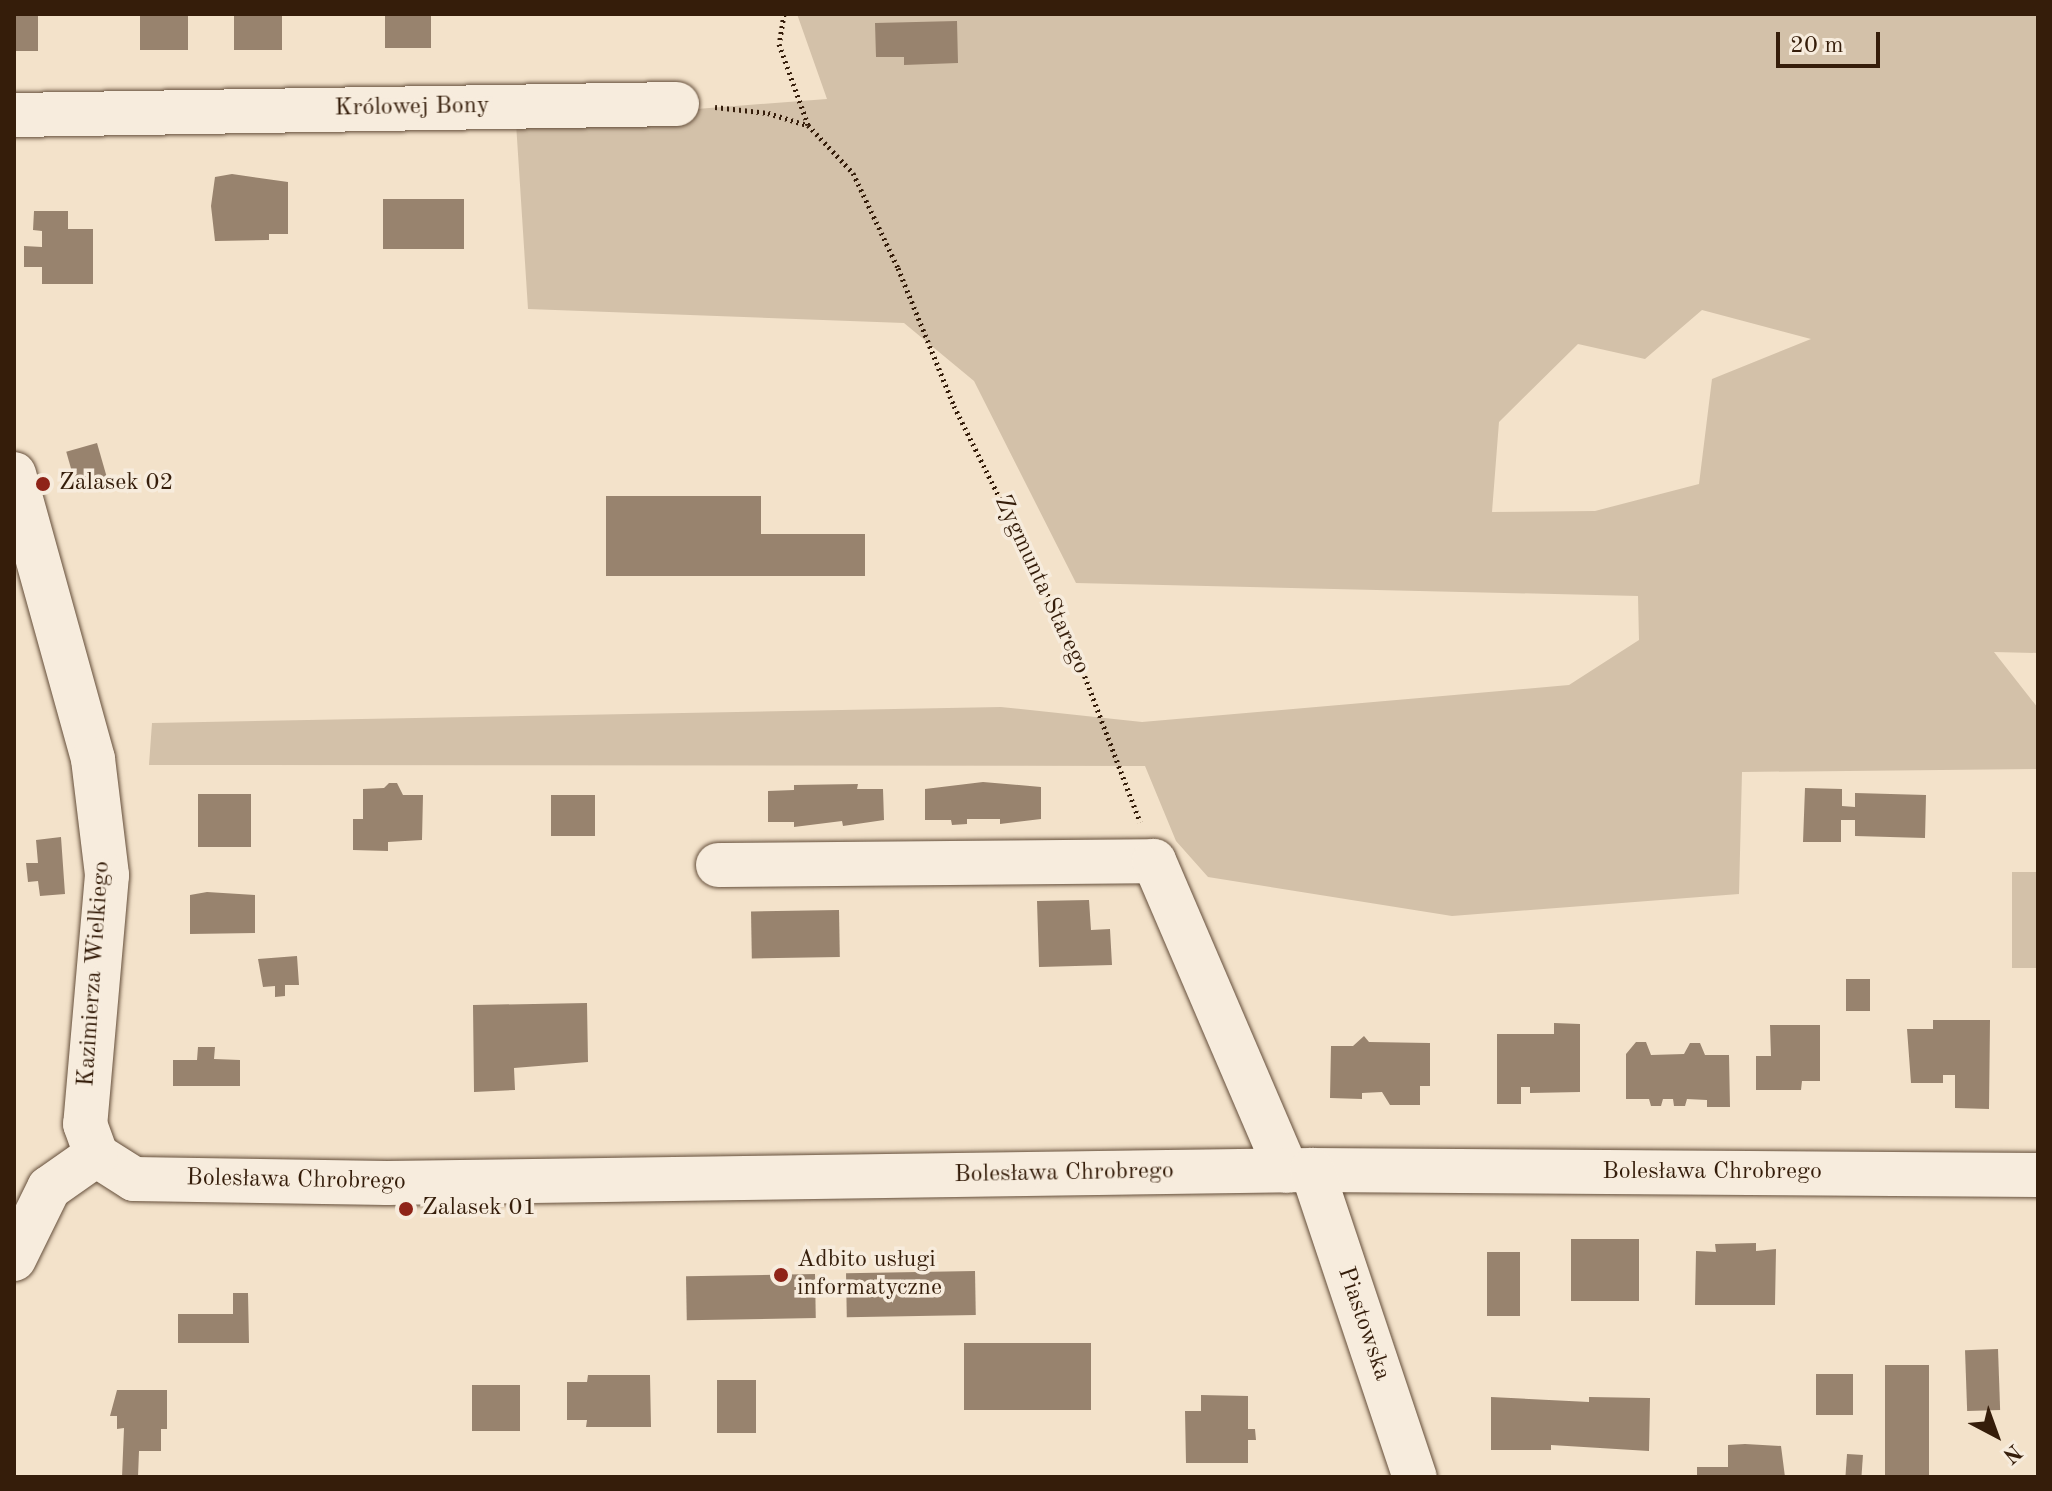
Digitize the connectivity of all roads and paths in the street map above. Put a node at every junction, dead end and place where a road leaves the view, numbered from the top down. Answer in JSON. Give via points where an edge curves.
{"nodes":[{"id":1,"x":784,"y":14,"type":"edge"},
{"id":2,"x":677,"y":104,"type":"joint"},
{"id":3,"x":14,"y":115,"type":"edge"},
{"id":4,"x":808,"y":125,"type":"junction"},
{"id":5,"x":14,"y":474,"type":"edge"},
{"id":6,"x":1154,"y":861,"type":"junction"},
{"id":7,"x":718,"y":865,"type":"dead end"},
{"id":8,"x":96,"y":1155,"type":"junction"},
{"id":9,"x":1300,"y":1170,"type":"junction"},
{"id":10,"x":2038,"y":1175,"type":"edge"},
{"id":11,"x":32,"y":1188,"type":"edge"},
{"id":12,"x":14,"y":1259,"type":"edge"},
{"id":13,"x":1415,"y":1477,"type":"edge"}],
"edges":[{"from":1,"to":4,"type":"path","name":"Zygmunta Starego","via":[[779,44]]},
{"from":2,"to":3,"type":"street","name":"Królowej Bony"},
{"from":2,"to":4,"type":"path","via":[[768,113]]},
{"from":4,"to":6,"type":"path","name":"Zygmunta Starego","via":[[853,173],[898,268],[954,406],[1074,648]]},
{"from":5,"to":8,"type":"street","name":"Kazimierza Wielkiego","via":[[93,759],[107,875],[85,1124]]},
{"from":6,"to":7,"type":"street"},
{"from":6,"to":9,"type":"street"},
{"from":8,"to":9,"type":"street","name":"Bolesława Chrobrego","via":[[134,1179],[356,1183]]},
{"from":8,"to":11,"type":"street"},
{"from":9,"to":10,"type":"street","name":"Bolesława Chrobrego"},
{"from":9,"to":13,"type":"street","name":"Piastowska"},
{"from":11,"to":12,"type":"street"}]}
